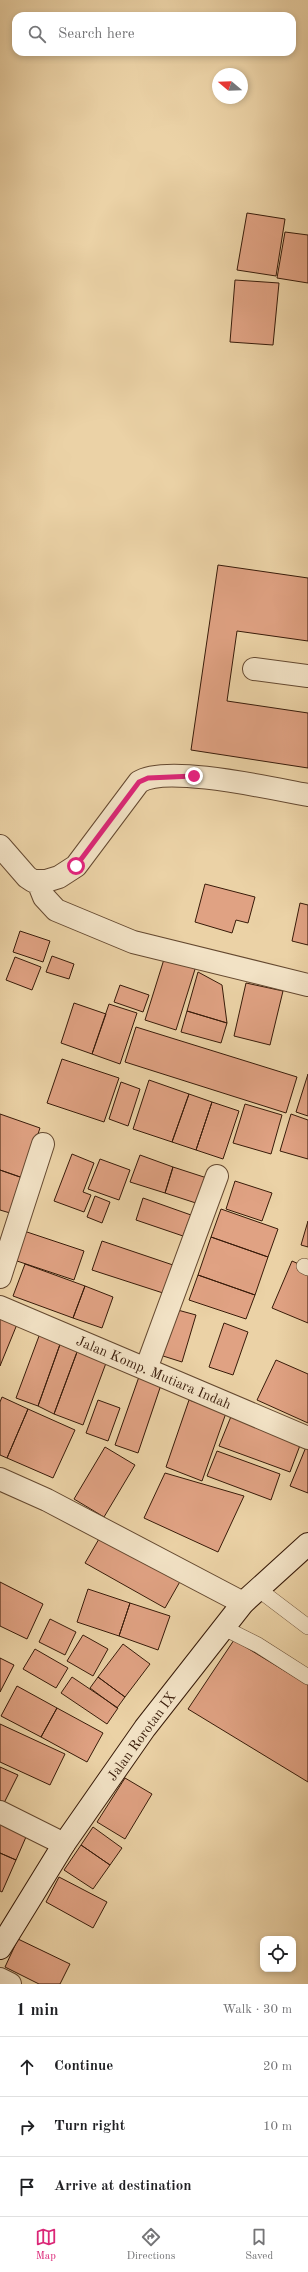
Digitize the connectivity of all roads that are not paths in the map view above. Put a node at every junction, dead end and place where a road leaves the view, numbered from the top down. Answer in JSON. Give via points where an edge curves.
{"nodes":[{"id":1,"x":254,"y":669,"type":"dead end"},
{"id":2,"x":308,"y":676,"type":"edge"},
{"id":3,"x":308,"y":795,"type":"edge"},
{"id":4,"x":0,"y":846,"type":"edge"},
{"id":5,"x":38,"y":882,"type":"junction"},
{"id":6,"x":308,"y":985,"type":"edge"},
{"id":7,"x":43,"y":1144,"type":"dead end"},
{"id":8,"x":217,"y":1176,"type":"dead end"},
{"id":9,"x":0,"y":1277,"type":"edge"},
{"id":10,"x":0,"y":1307,"type":"edge"},
{"id":11,"x":146,"y":1369,"type":"junction"},
{"id":12,"x":308,"y":1438,"type":"edge"},
{"id":13,"x":0,"y":1479,"type":"edge"},
{"id":14,"x":308,"y":1544,"type":"edge"},
{"id":15,"x":251,"y":1596,"type":"junction"},
{"id":16,"x":308,"y":1627,"type":"edge"},
{"id":17,"x":224,"y":1628,"type":"junction"},
{"id":18,"x":308,"y":1677,"type":"edge"},
{"id":19,"x":0,"y":1812,"type":"edge"},
{"id":20,"x":64,"y":1844,"type":"junction"},
{"id":21,"x":0,"y":1948,"type":"edge"},
{"id":22,"x":0,"y":1979,"type":"edge"},
{"id":23,"x":10,"y":1984,"type":"edge"}],
"edges":[{"from":1,"to":2,"type":"street"},
{"from":3,"to":5,"type":"street","via":[[194,776],[148,778],[139,782],[76,866],[59,877]]},
{"from":4,"to":5,"type":"street","via":[[27,877]]},
{"from":5,"to":6,"type":"street","via":[[44,897],[56,910],[133,942]]},
{"from":7,"to":9,"type":"street"},
{"from":8,"to":11,"type":"street"},
{"from":10,"to":11,"type":"street","name":"Jalan Komp. Mutiara Indah"},
{"from":11,"to":12,"type":"street","name":"Jalan Komp. Mutiara Indah"},
{"from":13,"to":15,"type":"street"},
{"from":14,"to":15,"type":"street","name":"Jalan Rorotan IX"},
{"from":15,"to":16,"type":"lane"},
{"from":15,"to":17,"type":"street","name":"Jalan Rorotan IX"},
{"from":17,"to":18,"type":"lane","via":[[258,1645]]},
{"from":17,"to":20,"type":"street","name":"Jalan Rorotan IX","via":[[145,1728]]},
{"from":19,"to":20,"type":"street"},
{"from":20,"to":21,"type":"street","name":"Jalan Rorotan IX"},
{"from":22,"to":23,"type":"street"}]}
